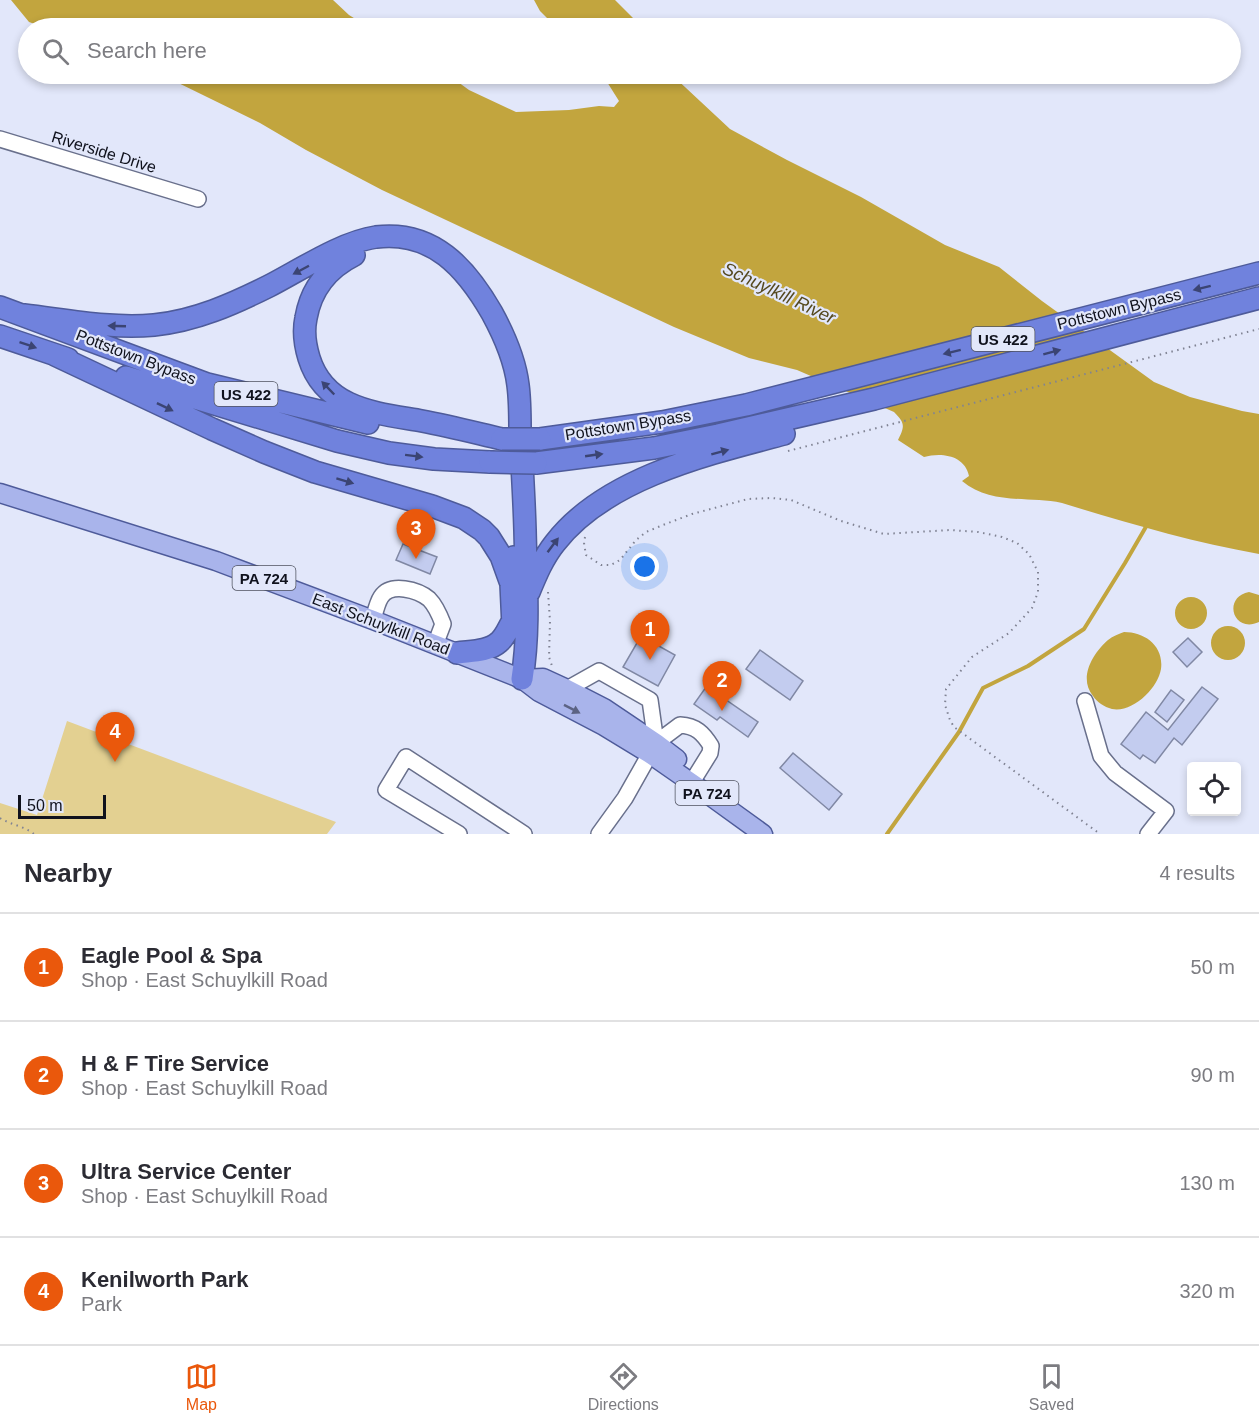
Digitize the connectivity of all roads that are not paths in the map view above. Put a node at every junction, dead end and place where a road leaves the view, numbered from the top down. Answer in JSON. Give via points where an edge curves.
{"nodes":[{"id":1,"x":0,"y":139,"type":"edge"},
{"id":2,"x":198,"y":199,"type":"dead end"},
{"id":3,"x":1259,"y":273,"type":"edge"},
{"id":4,"x":1259,"y":297,"type":"edge"},
{"id":5,"x":0,"y":307,"type":"edge"},
{"id":6,"x":24,"y":315,"type":"junction"},
{"id":7,"x":0,"y":336,"type":"edge"},
{"id":8,"x":55,"y":355,"type":"junction"},
{"id":9,"x":789,"y":434,"type":"junction"},
{"id":10,"x":502,"y":439,"type":"junction"},
{"id":11,"x":0,"y":493,"type":"edge"},
{"id":12,"x":519,"y":591,"type":"junction"},
{"id":13,"x":373,"y":620,"type":"junction"},
{"id":14,"x":512,"y":622,"type":"junction"},
{"id":15,"x":435,"y":645,"type":"junction"},
{"id":16,"x":457,"y":653,"type":"junction"},
{"id":17,"x":522,"y":679,"type":"junction"},
{"id":18,"x":562,"y":686,"type":"junction"},
{"id":19,"x":1085,"y":701,"type":"dead end"},
{"id":20,"x":653,"y":749,"type":"junction"},
{"id":21,"x":694,"y":778,"type":"junction"},
{"id":22,"x":459,"y":834,"type":"edge"},
{"id":23,"x":524,"y":834,"type":"edge"},
{"id":24,"x":599,"y":834,"type":"edge"},
{"id":25,"x":763,"y":834,"type":"edge"},
{"id":26,"x":771,"y":834,"type":"edge"},
{"id":27,"x":1148,"y":834,"type":"edge"}],
"edges":[{"from":1,"to":2,"type":"street","name":"Riverside Drive"},
{"from":3,"to":10,"type":"highway","name":"Pottstown Bypass","number":"US 422","one_way":true,"bridge":true,"via":[[746,405],[662,422],[540,439]]},
{"from":9,"to":4,"type":"highway","name":"Pottstown Bypass","number":"US 422","one_way":true,"via":[[874,399]]},
{"from":5,"to":6,"type":"highway","name":"Pottstown Bypass","number":"US 422"},
{"from":6,"to":10,"type":"highway","name":"Pottstown Bypass","number":"US 422","via":[[207,384],[373,424]]},
{"from":12,"to":6,"type":"highway","one_way":true,"via":[[523,485],[515,371],[499,325],[476,287],[441,251],[421,241],[400,237],[364,239],[225,307],[167,323],[120,326]]},
{"from":7,"to":8,"type":"highway","name":"Pottstown Bypass","number":"US 422","one_way":true},
{"from":8,"to":9,"type":"highway","name":"Pottstown Bypass","number":"US 422","one_way":true,"bridge":true,"via":[[337,441],[434,459],[536,463],[718,435]]},
{"from":8,"to":12,"type":"highway","one_way":true,"via":[[264,452],[315,472],[464,518],[496,546]]},
{"from":12,"to":9,"type":"highway","one_way":true,"via":[[562,534],[613,495],[689,460]]},
{"from":10,"to":12,"type":"highway","one_way":true,"via":[[364,410],[326,388],[312,367],[304,331],[312,297],[331,270],[365,251],[408,249],[446,270],[481,316],[498,352],[509,401]]},
{"from":11,"to":13,"type":"main road","name":"East Schuylkill Road","number":"PA 724","via":[[216,561]]},
{"from":12,"to":14,"type":"highway"},
{"from":12,"to":17,"type":"highway","via":[[526,646]]},
{"from":13,"to":15,"type":"main road","name":"East Schuylkill Road","number":"PA 724"},
{"from":13,"to":15,"type":"street","via":[[381,597],[389,589],[405,588],[428,598],[438,611],[443,624]]},
{"from":14,"to":16,"type":"highway","via":[[491,647]]},
{"from":14,"to":17,"type":"highway"},
{"from":15,"to":16,"type":"main road","name":"East Schuylkill Road","number":"PA 724"},
{"from":16,"to":17,"type":"main road","name":"East Schuylkill Road","number":"PA 724"},
{"from":17,"to":18,"type":"main road","name":"East Schuylkill Road","number":"PA 724","via":[[543,678]]},
{"from":17,"to":20,"type":"main road","name":"East Schuylkill Road","number":"PA 724","one_way":true,"via":[[539,692]]},
{"from":18,"to":20,"type":"main road","name":"East Schuylkill Road","number":"PA 724","via":[[604,708]]},
{"from":18,"to":20,"type":"street","via":[[598,671],[650,700]]},
{"from":19,"to":27,"type":"street","via":[[1101,756],[1115,773],[1166,811]]},
{"from":20,"to":21,"type":"main road","name":"East Schuylkill Road","number":"PA 724"},
{"from":20,"to":21,"type":"street","via":[[680,724],[691,725],[711,746]]},
{"from":20,"to":24,"type":"street"},
{"from":21,"to":25,"type":"main road","name":"East Schuylkill Road","number":"PA 724"},
{"from":21,"to":26,"type":"main road","name":"East Schuylkill Road","number":"PA 724"},
{"from":22,"to":23,"type":"street","via":[[386,790],[406,757]]}]}
